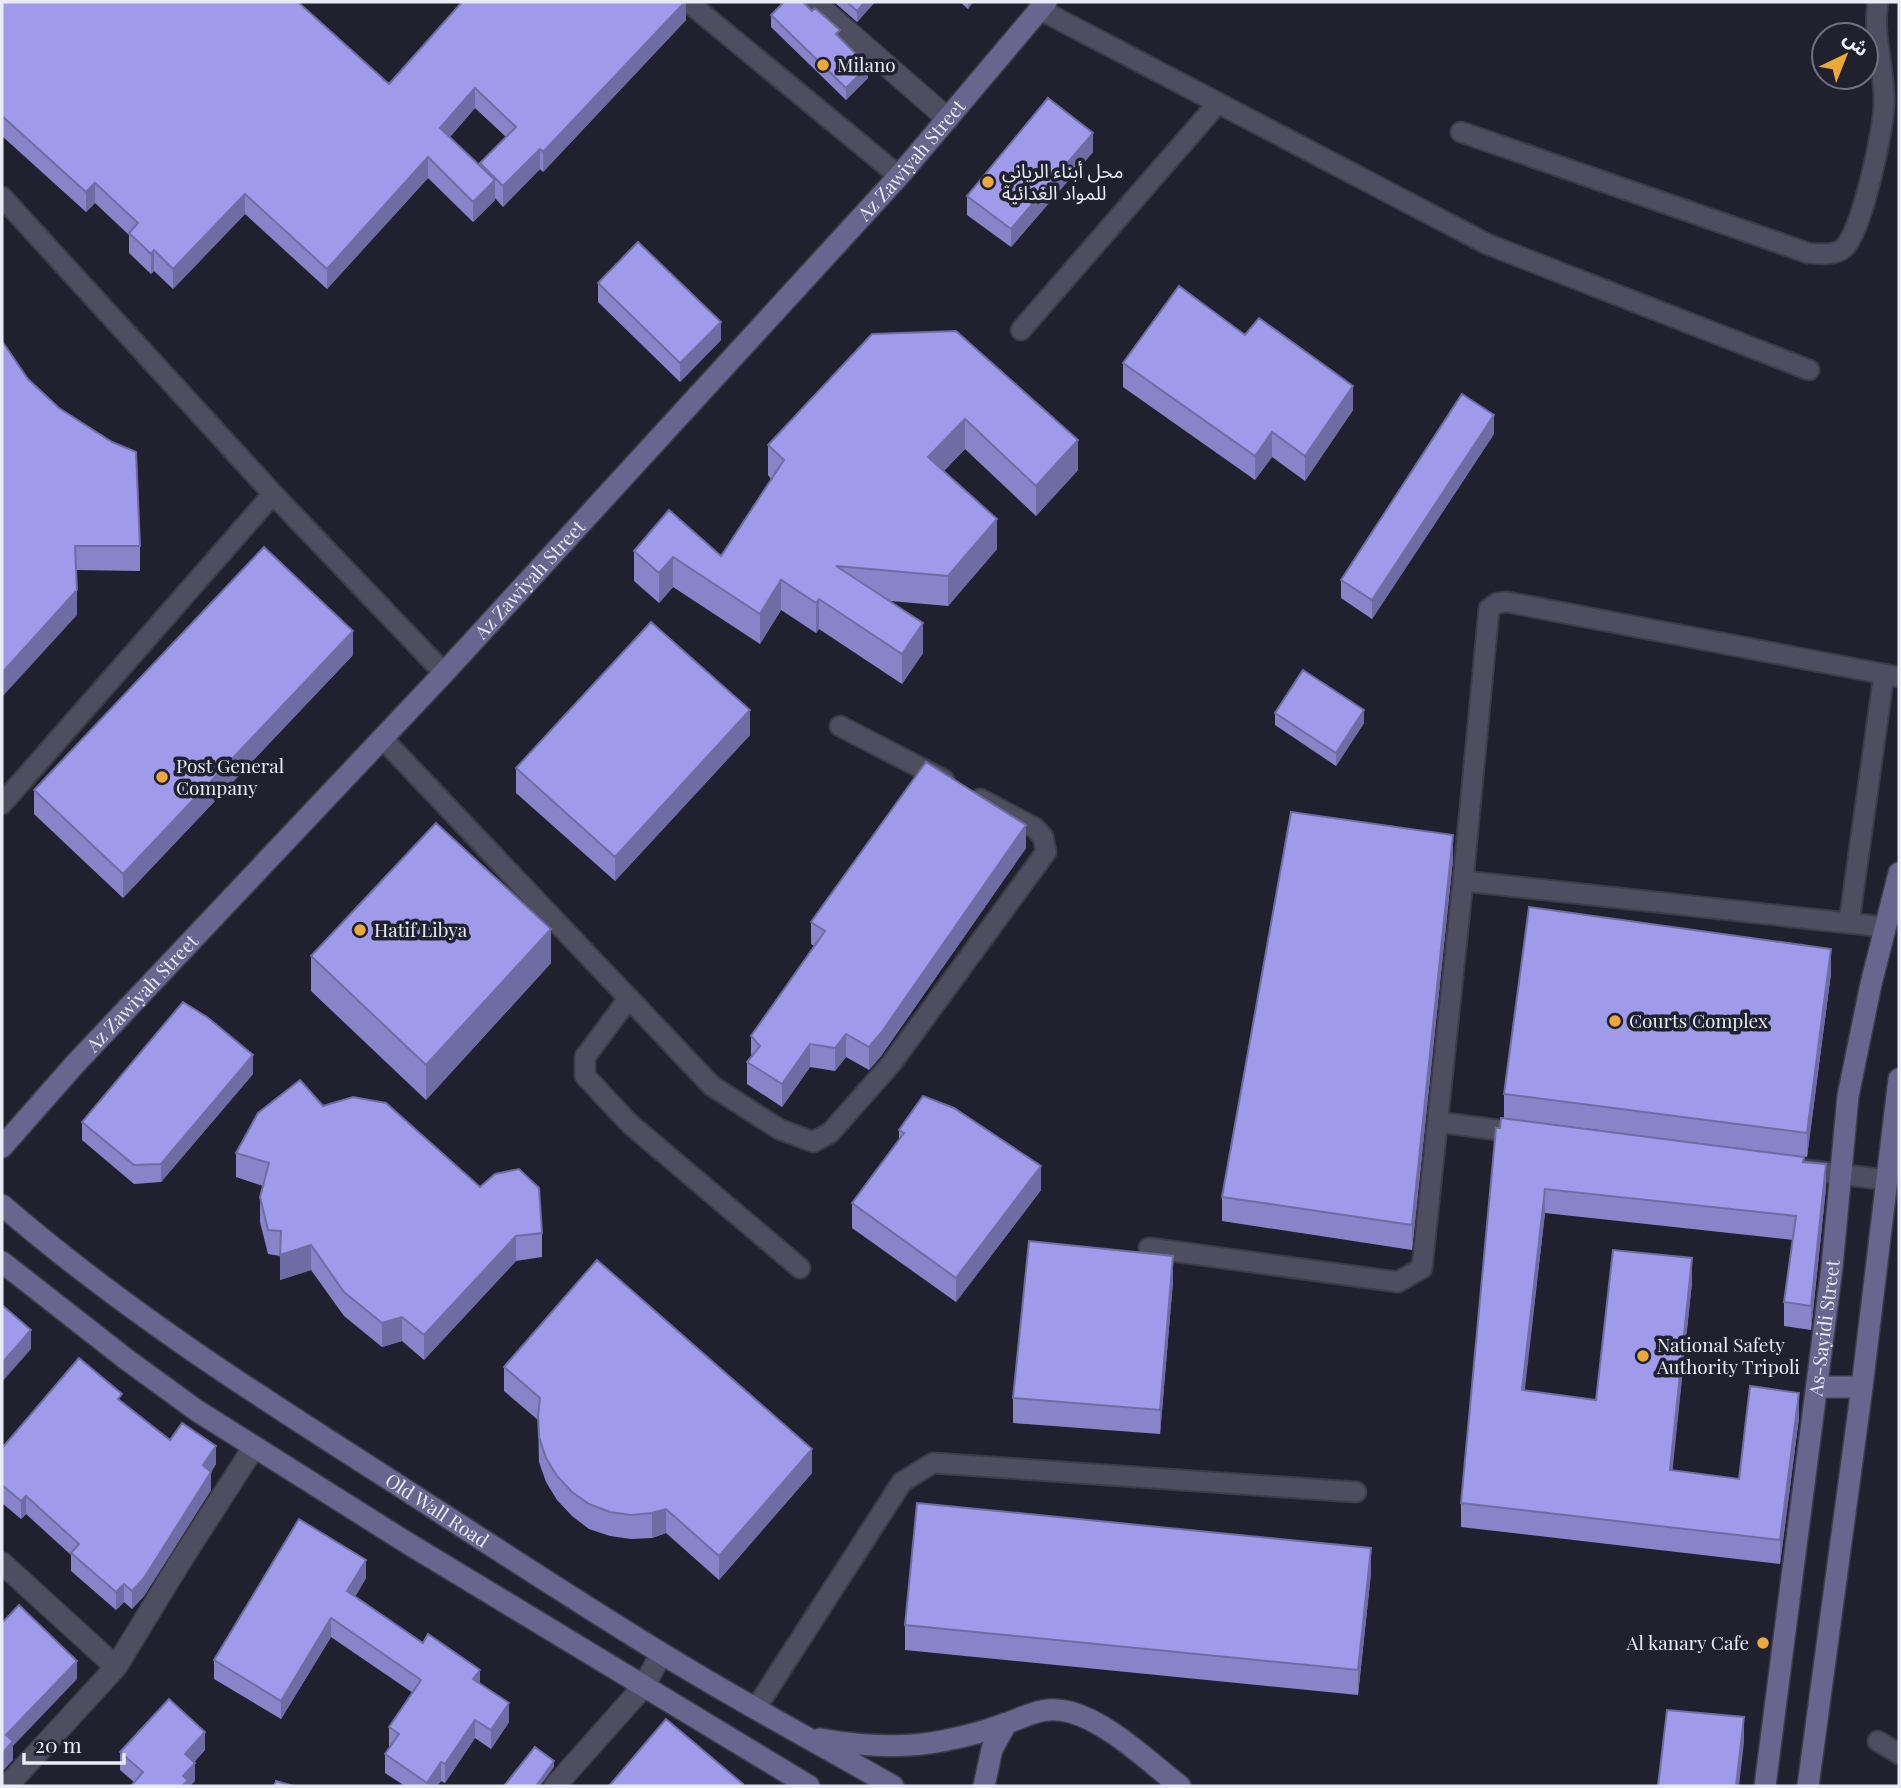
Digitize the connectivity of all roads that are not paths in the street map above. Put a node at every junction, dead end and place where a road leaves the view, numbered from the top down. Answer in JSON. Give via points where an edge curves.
{"nodes":[{"id":1,"x":688,"y":2,"type":"edge"},
{"id":2,"x":814,"y":2,"type":"edge"},
{"id":3,"x":1878,"y":2,"type":"edge"},
{"id":4,"x":1042,"y":6,"type":"edge"},
{"id":5,"x":1892,"y":98,"type":"edge"},
{"id":6,"x":1218,"y":103,"type":"junction"},
{"id":7,"x":948,"y":119,"type":"junction"},
{"id":8,"x":1461,"y":132,"type":"dead end"},
{"id":9,"x":899,"y":176,"type":"junction"},
{"id":10,"x":2,"y":197,"type":"edge"},
{"id":11,"x":1021,"y":330,"type":"dead end"},
{"id":12,"x":1809,"y":370,"type":"dead end"},
{"id":13,"x":273,"y":494,"type":"junction"},
{"id":14,"x":444,"y":673,"type":"junction"},
{"id":15,"x":1892,"y":676,"type":"edge"},
{"id":16,"x":840,"y":726,"type":"dead end"},
{"id":17,"x":382,"y":738,"type":"junction"},
{"id":18,"x":2,"y":804,"type":"edge"},
{"id":19,"x":1899,"y":873,"type":"edge"},
{"id":20,"x":1463,"y":881,"type":"junction"},
{"id":21,"x":1849,"y":923,"type":"junction"},
{"id":22,"x":1885,"y":927,"type":"junction"},
{"id":23,"x":629,"y":998,"type":"junction"},
{"id":24,"x":1899,"y":1079,"type":"edge"},
{"id":25,"x":1437,"y":1122,"type":"junction"},
{"id":26,"x":1545,"y":1136,"type":"edge"},
{"id":27,"x":2,"y":1147,"type":"edge"},
{"id":28,"x":1787,"y":1168,"type":"edge"},
{"id":29,"x":1841,"y":1175,"type":"junction"},
{"id":30,"x":1887,"y":1180,"type":"junction"},
{"id":31,"x":2,"y":1205,"type":"edge"},
{"id":32,"x":1149,"y":1248,"type":"dead end"},
{"id":33,"x":2,"y":1262,"type":"edge"},
{"id":34,"x":800,"y":1268,"type":"dead end"},
{"id":35,"x":1817,"y":1387,"type":"junction"},
{"id":36,"x":1862,"y":1387,"type":"junction"},
{"id":37,"x":254,"y":1447,"type":"junction"},
{"id":38,"x":1356,"y":1492,"type":"dead end"},
{"id":39,"x":2,"y":1563,"type":"edge"},
{"id":40,"x":662,"y":1654,"type":"junction"},
{"id":41,"x":116,"y":1667,"type":"junction"},
{"id":42,"x":644,"y":1686,"type":"junction"},
{"id":43,"x":756,"y":1708,"type":"junction"},
{"id":44,"x":1006,"y":1724,"type":"junction"},
{"id":45,"x":804,"y":1736,"type":"junction"},
{"id":46,"x":1878,"y":1741,"type":"dead end"},
{"id":47,"x":1899,"y":1754,"type":"edge"},
{"id":48,"x":7,"y":1786,"type":"edge"},
{"id":49,"x":555,"y":1786,"type":"edge"},
{"id":50,"x":809,"y":1786,"type":"edge"},
{"id":51,"x":893,"y":1786,"type":"edge"},
{"id":52,"x":984,"y":1786,"type":"edge"},
{"id":53,"x":1180,"y":1786,"type":"edge"},
{"id":54,"x":1765,"y":1786,"type":"edge"},
{"id":55,"x":1808,"y":1786,"type":"edge"}],
"edges":[{"from":1,"to":9,"type":"lane"},
{"from":2,"to":7,"type":"street"},
{"from":3,"to":5,"type":"lane","via":[[1874,20]]},
{"from":4,"to":6,"type":"lane"},
{"from":4,"to":7,"type":"main road","name":"Az Zawiyah Street"},
{"from":5,"to":8,"type":"lane","via":[[1860,221],[1844,248],[1828,254],[1808,253]]},
{"from":6,"to":11,"type":"lane"},
{"from":6,"to":12,"type":"lane","via":[[1488,244]]},
{"from":7,"to":9,"type":"main road","name":"Az Zawiyah Street"},
{"from":9,"to":14,"type":"main road","name":"Az Zawiyah Street"},
{"from":10,"to":13,"type":"lane"},
{"from":13,"to":14,"type":"lane"},
{"from":13,"to":18,"type":"lane"},
{"from":14,"to":17,"type":"main road","name":"Az Zawiyah Street"},
{"from":15,"to":20,"type":"lane","via":[[1497,603],[1489,609]]},
{"from":15,"to":21,"type":"lane"},
{"from":16,"to":23,"type":"lane","via":[[1035,828],[1043,837],[1046,852],[891,1063],[830,1133],[813,1142],[779,1129],[712,1086]]},
{"from":17,"to":23,"type":"lane"},
{"from":17,"to":27,"type":"main road","name":"Az Zawiyah Street"},
{"from":19,"to":22,"type":"main road","name":"As-Sayidi Street"},
{"from":20,"to":21,"type":"lane"},
{"from":20,"to":25,"type":"lane"},
{"from":21,"to":22,"type":"lane"},
{"from":22,"to":29,"type":"main road","name":"As-Sayidi Street","via":[[1848,1096]]},
{"from":23,"to":34,"type":"lane","via":[[585,1057],[584,1076],[631,1125]]},
{"from":24,"to":30,"type":"main road"},
{"from":25,"to":26,"type":"lane"},
{"from":25,"to":32,"type":"lane","via":[[1422,1268],[1398,1282]]},
{"from":28,"to":29,"type":"lane"},
{"from":29,"to":30,"type":"lane"},
{"from":29,"to":35,"type":"main road","name":"As-Sayidi Street"},
{"from":30,"to":36,"type":"main road"},
{"from":31,"to":40,"type":"main road","name":"Old Wall Road","via":[[45,1242],[196,1352]]},
{"from":33,"to":37,"type":"main road","via":[[126,1359]]},
{"from":35,"to":36,"type":"main road"},
{"from":35,"to":54,"type":"main road","name":"As-Sayidi Street"},
{"from":36,"to":55,"type":"main road"},
{"from":37,"to":41,"type":"street"},
{"from":37,"to":42,"type":"main road"},
{"from":38,"to":43,"type":"lane","via":[[933,1463],[902,1482]]},
{"from":39,"to":41,"type":"street"},
{"from":40,"to":42,"type":"street"},
{"from":40,"to":43,"type":"main road","name":"Old Wall Road"},
{"from":41,"to":48,"type":"street"},
{"from":42,"to":49,"type":"street"},
{"from":42,"to":50,"type":"main road"},
{"from":43,"to":45,"type":"main road","name":"Old Wall Road"},
{"from":44,"to":45,"type":"main road","via":[[906,1745]]},
{"from":44,"to":52,"type":"main road","via":[[992,1749]]},
{"from":44,"to":53,"type":"main road","via":[[1044,1710],[1074,1713],[1105,1728]]},
{"from":45,"to":51,"type":"main road","name":"Old Wall Road"},
{"from":46,"to":47,"type":"lane"}]}
